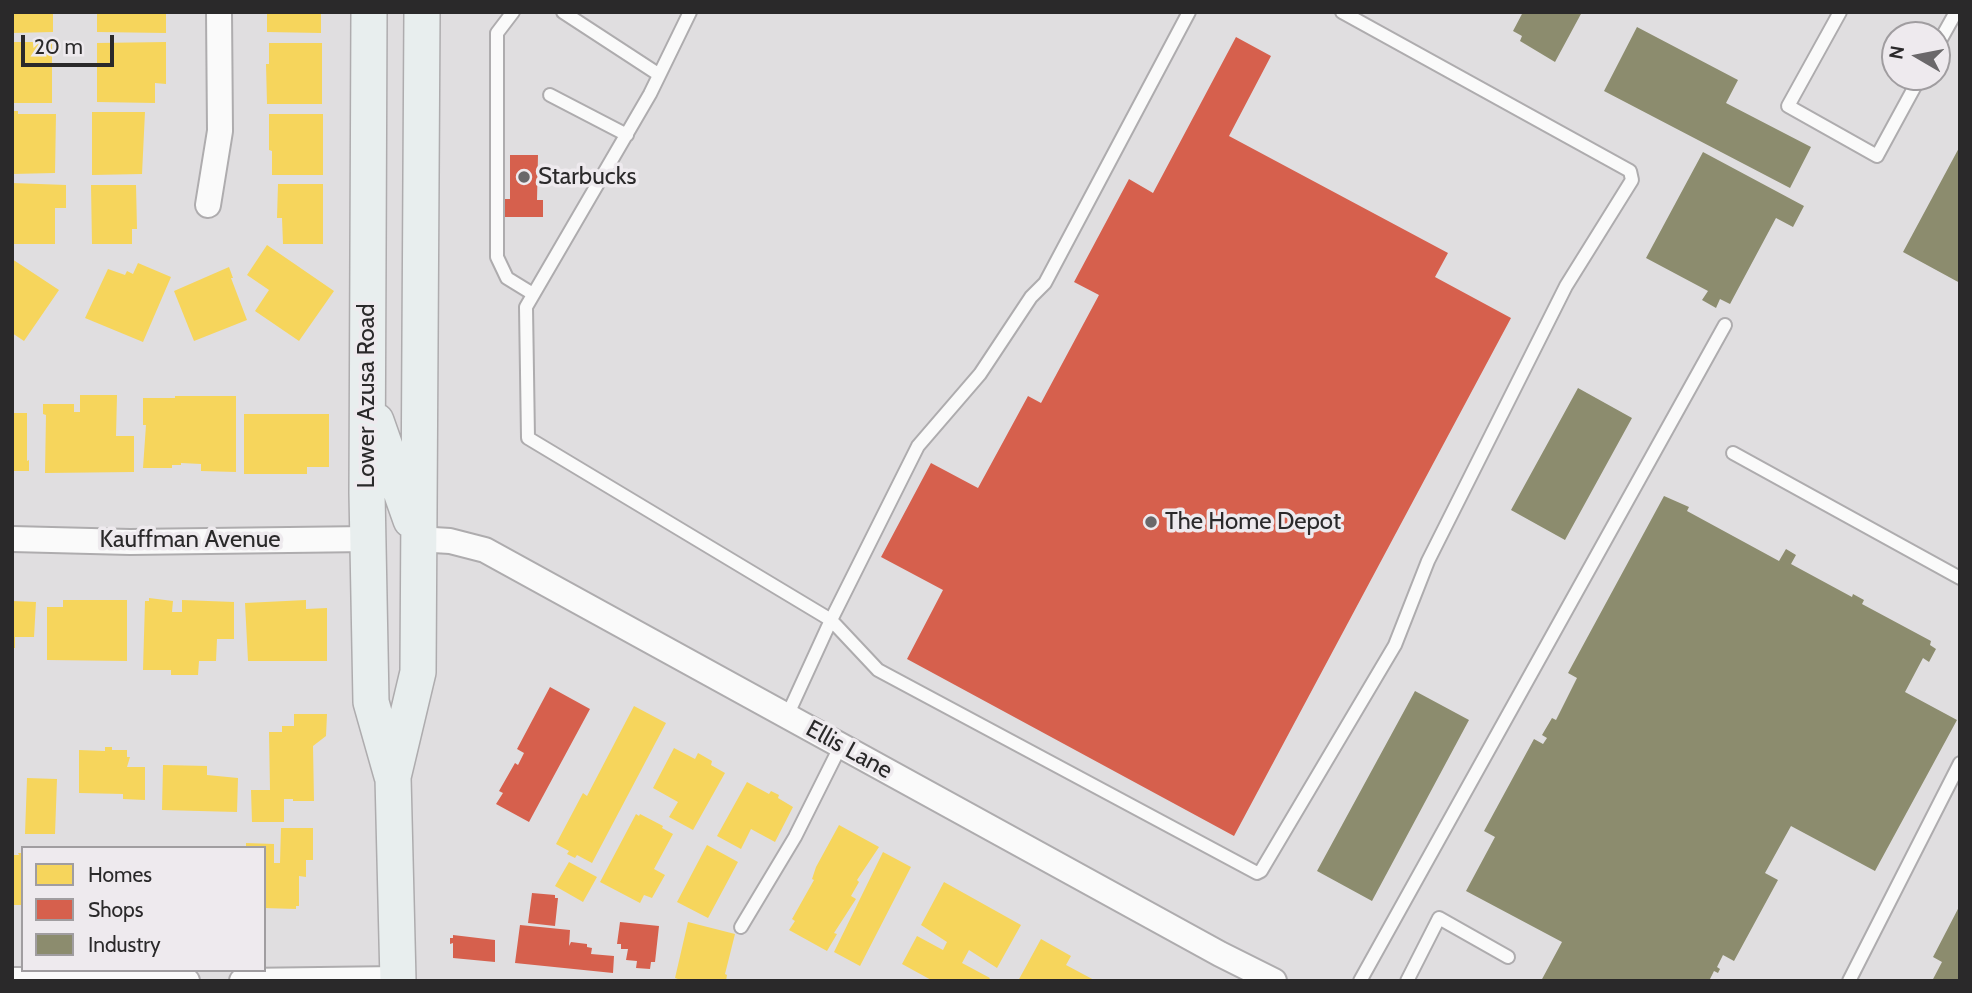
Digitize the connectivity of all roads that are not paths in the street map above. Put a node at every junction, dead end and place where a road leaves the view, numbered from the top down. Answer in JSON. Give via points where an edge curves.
{"nodes":[{"id":1,"x":219,"y":12,"type":"edge"},
{"id":2,"x":369,"y":12,"type":"edge"},
{"id":3,"x":422,"y":12,"type":"edge"},
{"id":4,"x":513,"y":12,"type":"edge"},
{"id":5,"x":563,"y":12,"type":"edge"},
{"id":6,"x":690,"y":12,"type":"edge"},
{"id":7,"x":1189,"y":12,"type":"edge"},
{"id":8,"x":1342,"y":12,"type":"edge"},
{"id":9,"x":1840,"y":12,"type":"edge"},
{"id":10,"x":658,"y":74,"type":"junction"},
{"id":11,"x":1912,"y":91,"type":"edge"},
{"id":12,"x":550,"y":95,"type":"dead end"},
{"id":13,"x":626,"y":135,"type":"junction"},
{"id":14,"x":208,"y":205,"type":"dead end"},
{"id":15,"x":533,"y":295,"type":"junction"},
{"id":16,"x":1725,"y":325,"type":"dead end"},
{"id":17,"x":367,"y":394,"type":"junction"},
{"id":18,"x":1733,"y":453,"type":"dead end"},
{"id":19,"x":12,"y":539,"type":"edge"},
{"id":20,"x":368,"y":539,"type":"junction"},
{"id":21,"x":417,"y":539,"type":"junction"},
{"id":22,"x":1960,"y":578,"type":"edge"},
{"id":23,"x":831,"y":620,"type":"junction"},
{"id":24,"x":369,"y":629,"type":"junction"},
{"id":25,"x":787,"y":716,"type":"junction"},
{"id":26,"x":841,"y":745,"type":"junction"},
{"id":27,"x":1960,"y":763,"type":"edge"},
{"id":28,"x":393,"y":777,"type":"junction"},
{"id":29,"x":741,"y":927,"type":"dead end"},
{"id":30,"x":1508,"y":957,"type":"dead end"},
{"id":31,"x":12,"y":980,"type":"edge"},
{"id":32,"x":398,"y":980,"type":"edge"},
{"id":33,"x":187,"y":981,"type":"edge"},
{"id":34,"x":242,"y":981,"type":"edge"},
{"id":35,"x":1274,"y":981,"type":"edge"},
{"id":36,"x":1360,"y":981,"type":"edge"},
{"id":37,"x":1407,"y":981,"type":"edge"},
{"id":38,"x":1849,"y":981,"type":"edge"}],
"edges":[{"from":1,"to":14,"type":"street","via":[[220,131]]},
{"from":2,"to":17,"type":"main road","name":"Lower Azusa Road"},
{"from":3,"to":21,"type":"main road","name":"Lower Azusa Road"},
{"from":4,"to":15,"type":"lane","via":[[497,33],[497,257],[507,278]]},
{"from":5,"to":10,"type":"lane"},
{"from":6,"to":10,"type":"lane"},
{"from":7,"to":23,"type":"lane","via":[[1045,283],[980,374],[918,446]]},
{"from":8,"to":23,"type":"lane","via":[[1630,171],[1632,180],[1566,286],[1428,561],[1395,646],[1261,871],[1253,872],[878,670]]},
{"from":9,"to":11,"type":"lane","via":[[1788,106],[1877,156]]},
{"from":10,"to":13,"type":"lane"},
{"from":12,"to":13,"type":"lane"},
{"from":13,"to":15,"type":"lane"},
{"from":15,"to":23,"type":"lane","via":[[526,307],[528,438]]},
{"from":16,"to":36,"type":"lane"},
{"from":17,"to":20,"type":"main road","name":"Lower Azusa Road"},
{"from":17,"to":21,"type":"main road"},
{"from":18,"to":22,"type":"lane"},
{"from":19,"to":20,"type":"street","name":"Kauffman Avenue"},
{"from":20,"to":24,"type":"main road","name":"Lower Azusa Road"},
{"from":21,"to":24,"type":"main road"},
{"from":21,"to":25,"type":"street","name":"Ellis Lane","via":[[485,550]]},
{"from":21,"to":28,"type":"main road","name":"Lower Azusa Road","via":[[418,672]]},
{"from":23,"to":25,"type":"lane"},
{"from":24,"to":28,"type":"main road","name":"Lower Azusa Road","via":[[371,702]]},
{"from":25,"to":26,"type":"street","name":"Ellis Lane"},
{"from":26,"to":29,"type":"lane","via":[[795,837]]},
{"from":26,"to":35,"type":"street","name":"Ellis Lane"},
{"from":27,"to":38,"type":"lane"},
{"from":28,"to":32,"type":"main road","name":"Lower Azusa Road"},
{"from":30,"to":37,"type":"lane","via":[[1439,918]]},
{"from":31,"to":33,"type":"street"},
{"from":32,"to":34,"type":"street"}]}
